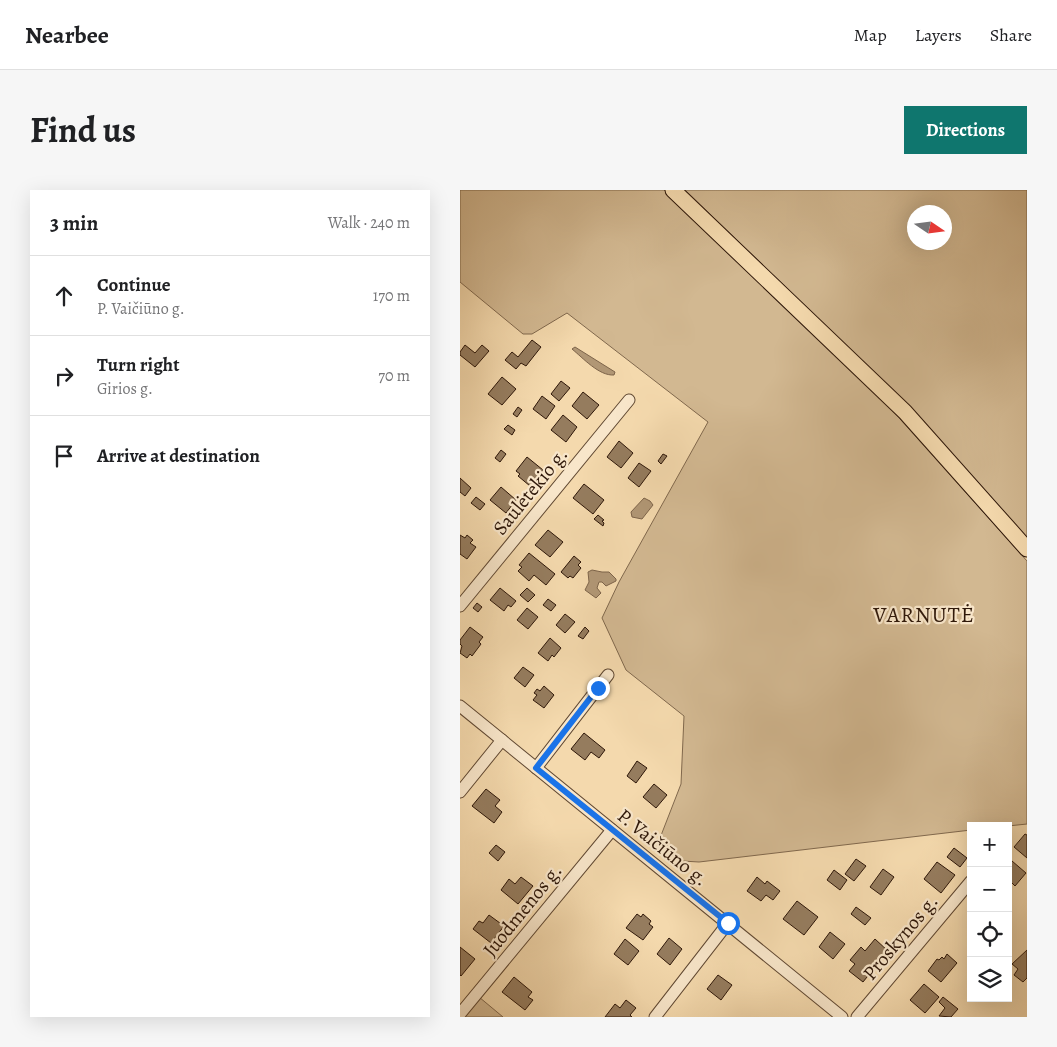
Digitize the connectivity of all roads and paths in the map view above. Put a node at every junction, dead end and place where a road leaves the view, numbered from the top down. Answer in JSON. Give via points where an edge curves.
{"nodes":[{"id":1,"x":673,"y":190,"type":"edge"},
{"id":2,"x":628,"y":400,"type":"dead end"},
{"id":3,"x":1027,"y":549,"type":"edge"},
{"id":4,"x":460,"y":606,"type":"edge"},
{"id":5,"x":608,"y":676,"type":"dead end"},
{"id":6,"x":460,"y":706,"type":"edge"},
{"id":7,"x":502,"y":740,"type":"junction"},
{"id":8,"x":536,"y":768,"type":"junction"},
{"id":9,"x":460,"y":792,"type":"edge"},
{"id":10,"x":612,"y":830,"type":"junction"},
{"id":11,"x":967,"y":886,"type":"edge"},
{"id":12,"x":728,"y":923,"type":"junction"},
{"id":13,"x":460,"y":1014,"type":"edge"},
{"id":14,"x":655,"y":1017,"type":"edge"},
{"id":15,"x":842,"y":1017,"type":"edge"},
{"id":16,"x":857,"y":1017,"type":"edge"}],
"edges":[{"from":1,"to":3,"type":"main road","via":[[905,412]]},
{"from":2,"to":4,"type":"street","name":"Saulėtekio g."},
{"from":5,"to":8,"type":"street"},
{"from":6,"to":7,"type":"street","name":"P. Vaičiūno g."},
{"from":7,"to":8,"type":"street","name":"P. Vaičiūno g."},
{"from":7,"to":9,"type":"street"},
{"from":8,"to":10,"type":"street","name":"P. Vaičiūno g."},
{"from":10,"to":12,"type":"street","name":"P. Vaičiūno g."},
{"from":10,"to":13,"type":"street","name":"Juodmenos g."},
{"from":11,"to":16,"type":"street","name":"Proskynos g."},
{"from":12,"to":14,"type":"street"},
{"from":12,"to":15,"type":"street","name":"P. Vaičiūno g."}]}
